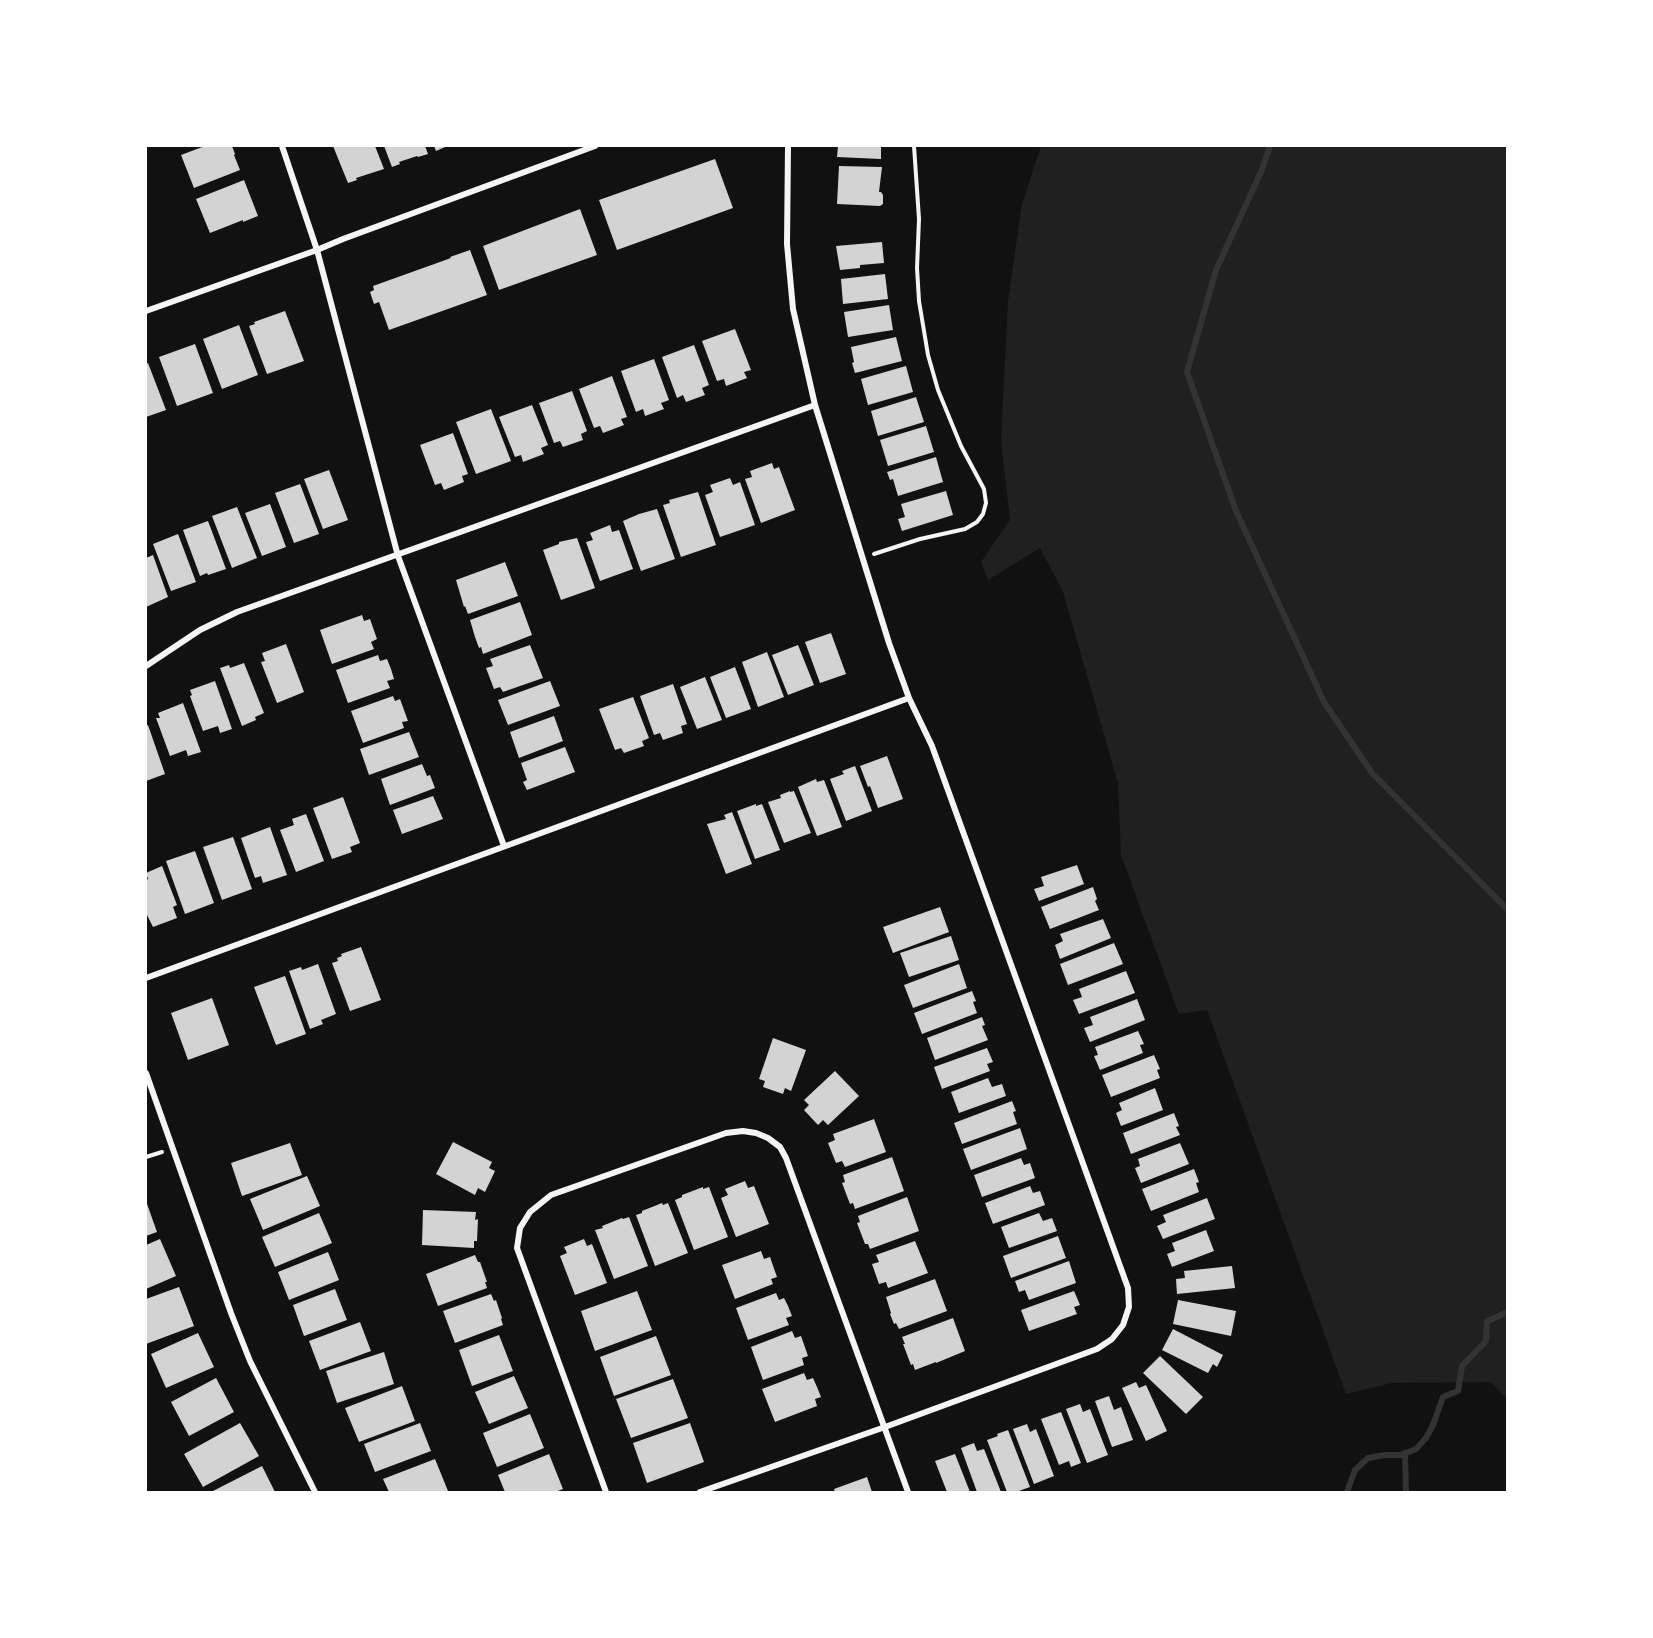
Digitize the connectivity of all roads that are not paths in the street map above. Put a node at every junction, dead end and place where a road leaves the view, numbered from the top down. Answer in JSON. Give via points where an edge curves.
{"nodes":[{"id":1,"x":282,"y":146,"type":"edge"},
{"id":2,"x":595,"y":146,"type":"edge"},
{"id":3,"x":788,"y":146,"type":"edge"},
{"id":4,"x":318,"y":250,"type":"junction"},
{"id":5,"x":146,"y":311,"type":"edge"},
{"id":6,"x":815,"y":405,"type":"junction"},
{"id":7,"x":398,"y":556,"type":"junction"},
{"id":8,"x":146,"y":666,"type":"edge"},
{"id":9,"x":909,"y":698,"type":"junction"},
{"id":10,"x":504,"y":846,"type":"junction"},
{"id":11,"x":146,"y":978,"type":"edge"},
{"id":12,"x":146,"y":1073,"type":"edge"},
{"id":13,"x":885,"y":1427,"type":"junction"},
{"id":14,"x":315,"y":1492,"type":"edge"},
{"id":15,"x":606,"y":1492,"type":"edge"},
{"id":16,"x":700,"y":1492,"type":"edge"},
{"id":17,"x":909,"y":1492,"type":"edge"}],
"edges":[{"from":1,"to":4,"type":"street"},
{"from":2,"to":4,"type":"street"},
{"from":3,"to":6,"type":"street","via":[[787,244],[793,309]]},
{"from":4,"to":5,"type":"street"},
{"from":4,"to":7,"type":"street"},
{"from":6,"to":7,"type":"street"},
{"from":6,"to":9,"type":"street"},
{"from":7,"to":8,"type":"street","via":[[237,612],[200,630]]},
{"from":7,"to":10,"type":"street"},
{"from":9,"to":10,"type":"street"},
{"from":9,"to":13,"type":"street","via":[[932,746],[1128,1288],[1129,1307],[1118,1332],[1097,1349]]},
{"from":10,"to":11,"type":"street"},
{"from":12,"to":14,"type":"street","via":[[250,1361]]},
{"from":13,"to":15,"type":"street","via":[[786,1158],[780,1147],[756,1133],[726,1133],[551,1195],[530,1212],[520,1228],[517,1248]]},
{"from":13,"to":16,"type":"street"},
{"from":13,"to":17,"type":"street"}]}
